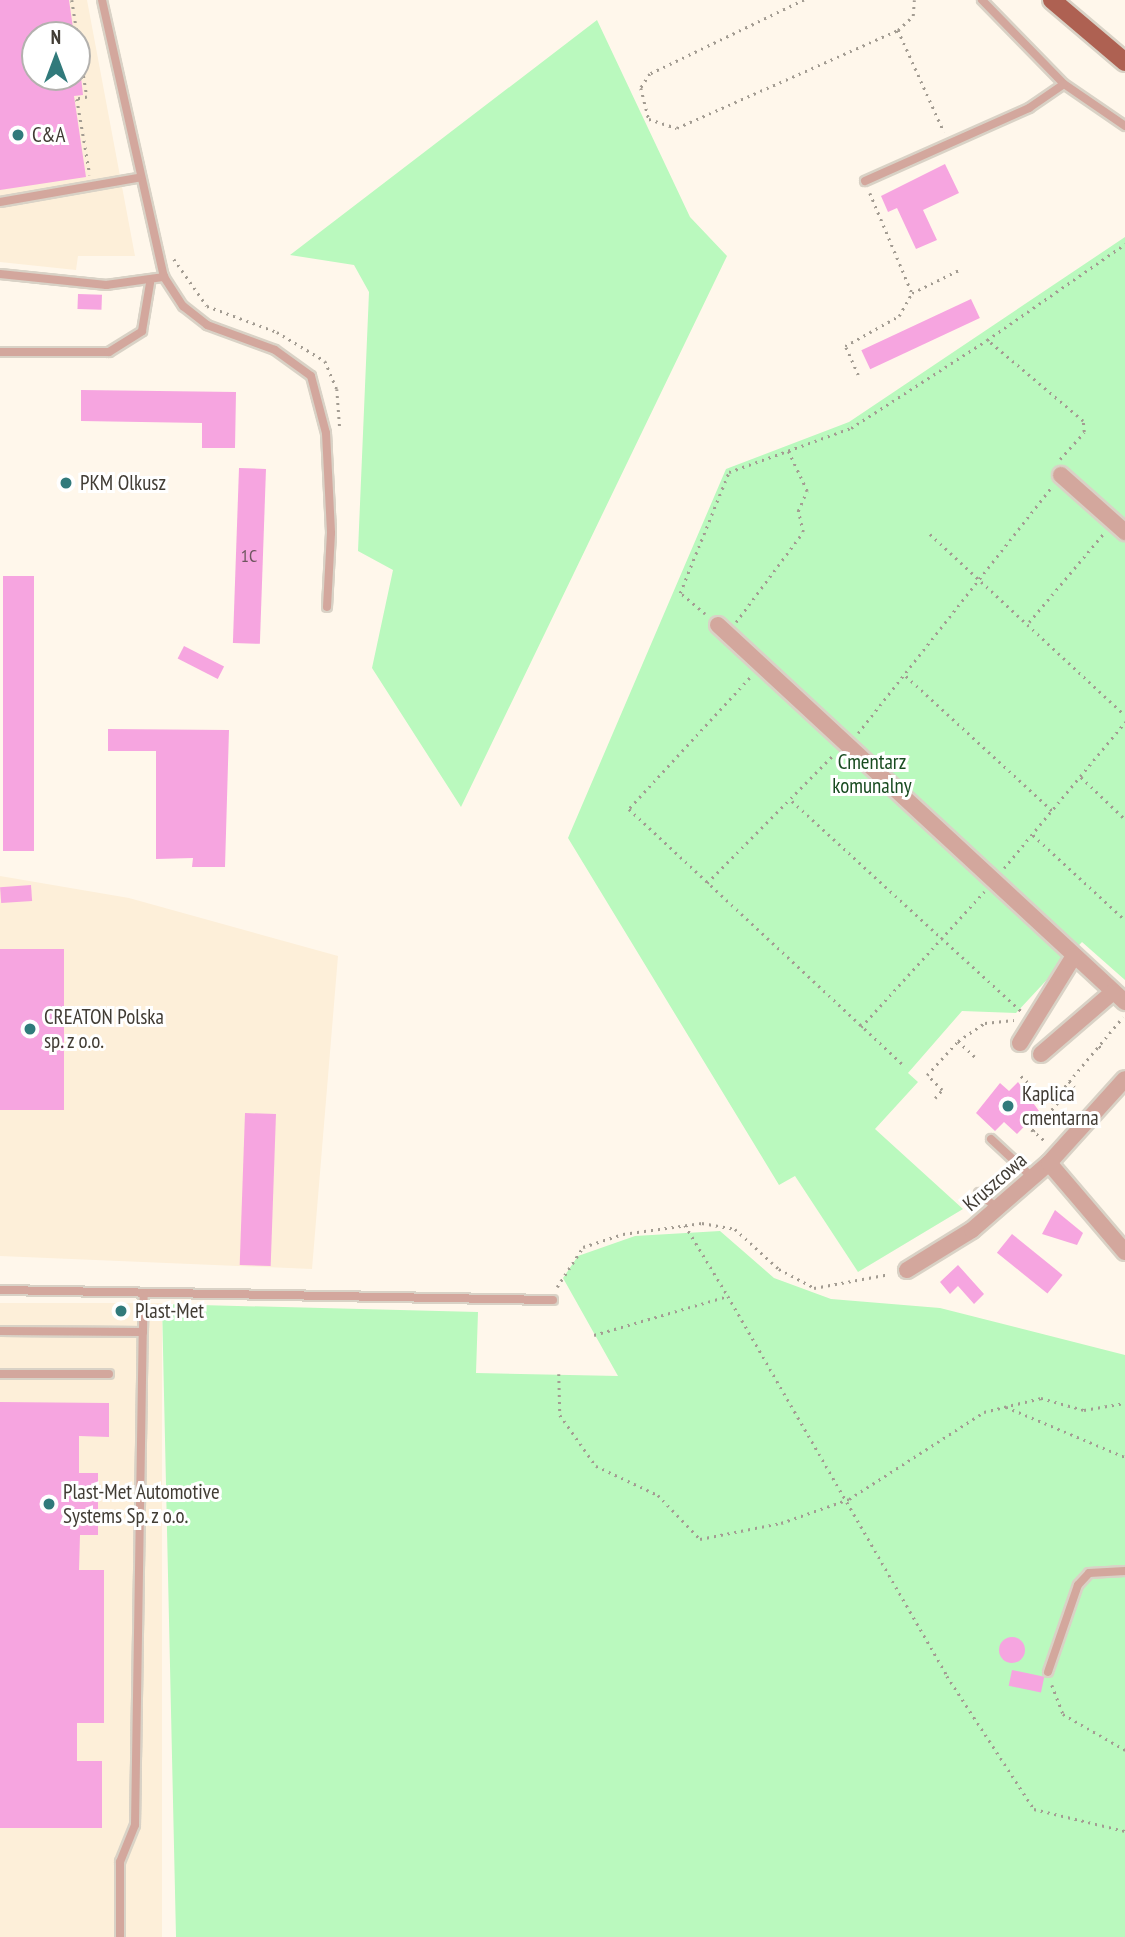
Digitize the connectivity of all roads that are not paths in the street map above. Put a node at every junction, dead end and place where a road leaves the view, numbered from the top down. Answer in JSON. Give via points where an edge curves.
{"nodes":[{"id":1,"x":102,"y":0,"type":"edge"},
{"id":2,"x":982,"y":0,"type":"edge"},
{"id":3,"x":1052,"y":0,"type":"edge"},
{"id":4,"x":1125,"y":62,"type":"edge"},
{"id":5,"x":1063,"y":84,"type":"junction"},
{"id":6,"x":1125,"y":126,"type":"edge"},
{"id":7,"x":138,"y":178,"type":"junction"},
{"id":8,"x":865,"y":181,"type":"road end"},
{"id":9,"x":0,"y":202,"type":"edge"},
{"id":10,"x":0,"y":274,"type":"edge"},
{"id":11,"x":164,"y":277,"type":"junction"},
{"id":12,"x":149,"y":283,"type":"junction"},
{"id":13,"x":0,"y":352,"type":"edge"},
{"id":14,"x":1061,"y":475,"type":"road end"},
{"id":15,"x":1120,"y":527,"type":"edge"},
{"id":16,"x":327,"y":607,"type":"dead end"},
{"id":17,"x":722,"y":629,"type":"road end"},
{"id":18,"x":1074,"y":956,"type":"junction"},
{"id":19,"x":1119,"y":997,"type":"edge"},
{"id":20,"x":1020,"y":1043,"type":"dead end"},
{"id":21,"x":1041,"y":1054,"type":"dead end"},
{"id":22,"x":1125,"y":1079,"type":"edge"},
{"id":23,"x":991,"y":1139,"type":"dead end"},
{"id":24,"x":1049,"y":1163,"type":"junction"},
{"id":25,"x":1033,"y":1178,"type":"junction"},
{"id":26,"x":979,"y":1193,"type":"dead end"},
{"id":27,"x":997,"y":1208,"type":"junction"},
{"id":28,"x":1125,"y":1252,"type":"edge"},
{"id":29,"x":907,"y":1270,"type":"road end"},
{"id":30,"x":0,"y":1290,"type":"edge"},
{"id":31,"x":144,"y":1293,"type":"junction"},
{"id":32,"x":553,"y":1300,"type":"road end"},
{"id":33,"x":0,"y":1331,"type":"edge"},
{"id":34,"x":143,"y":1332,"type":"junction"},
{"id":35,"x":0,"y":1374,"type":"edge"},
{"id":36,"x":109,"y":1374,"type":"dead end"},
{"id":37,"x":1125,"y":1571,"type":"edge"},
{"id":38,"x":1048,"y":1672,"type":"road end"},
{"id":39,"x":120,"y":1937,"type":"edge"}],
"edges":[{"from":1,"to":7,"type":"lane"},
{"from":2,"to":5,"type":"lane"},
{"from":3,"to":4,"type":"main road"},
{"from":5,"to":6,"type":"lane"},
{"from":5,"to":8,"type":"lane","via":[[1028,107]]},
{"from":7,"to":9,"type":"lane"},
{"from":7,"to":11,"type":"lane"},
{"from":10,"to":12,"type":"lane"},
{"from":11,"to":12,"type":"lane"},
{"from":11,"to":16,"type":"lane","via":[[183,306],[207,325],[275,350],[311,376],[326,433],[331,533]]},
{"from":12,"to":13,"type":"lane","via":[[142,331],[109,352]]},
{"from":14,"to":15,"type":"street"},
{"from":17,"to":18,"type":"street"},
{"from":18,"to":19,"type":"street"},
{"from":18,"to":20,"type":"street"},
{"from":19,"to":21,"type":"street"},
{"from":22,"to":24,"type":"street","name":"Kruszcowa"},
{"from":23,"to":25,"type":"lane"},
{"from":24,"to":25,"type":"street","name":"Kruszcowa"},
{"from":24,"to":28,"type":"street"},
{"from":25,"to":27,"type":"street","name":"Kruszcowa"},
{"from":26,"to":27,"type":"lane"},
{"from":27,"to":29,"type":"street","name":"Kruszcowa"},
{"from":30,"to":31,"type":"lane"},
{"from":31,"to":32,"type":"lane"},
{"from":31,"to":34,"type":"lane"},
{"from":33,"to":34,"type":"lane"},
{"from":34,"to":39,"type":"lane","via":[[135,1825],[120,1862]]},
{"from":35,"to":36,"type":"lane"},
{"from":37,"to":38,"type":"lane","via":[[1089,1573],[1078,1585]]}]}
